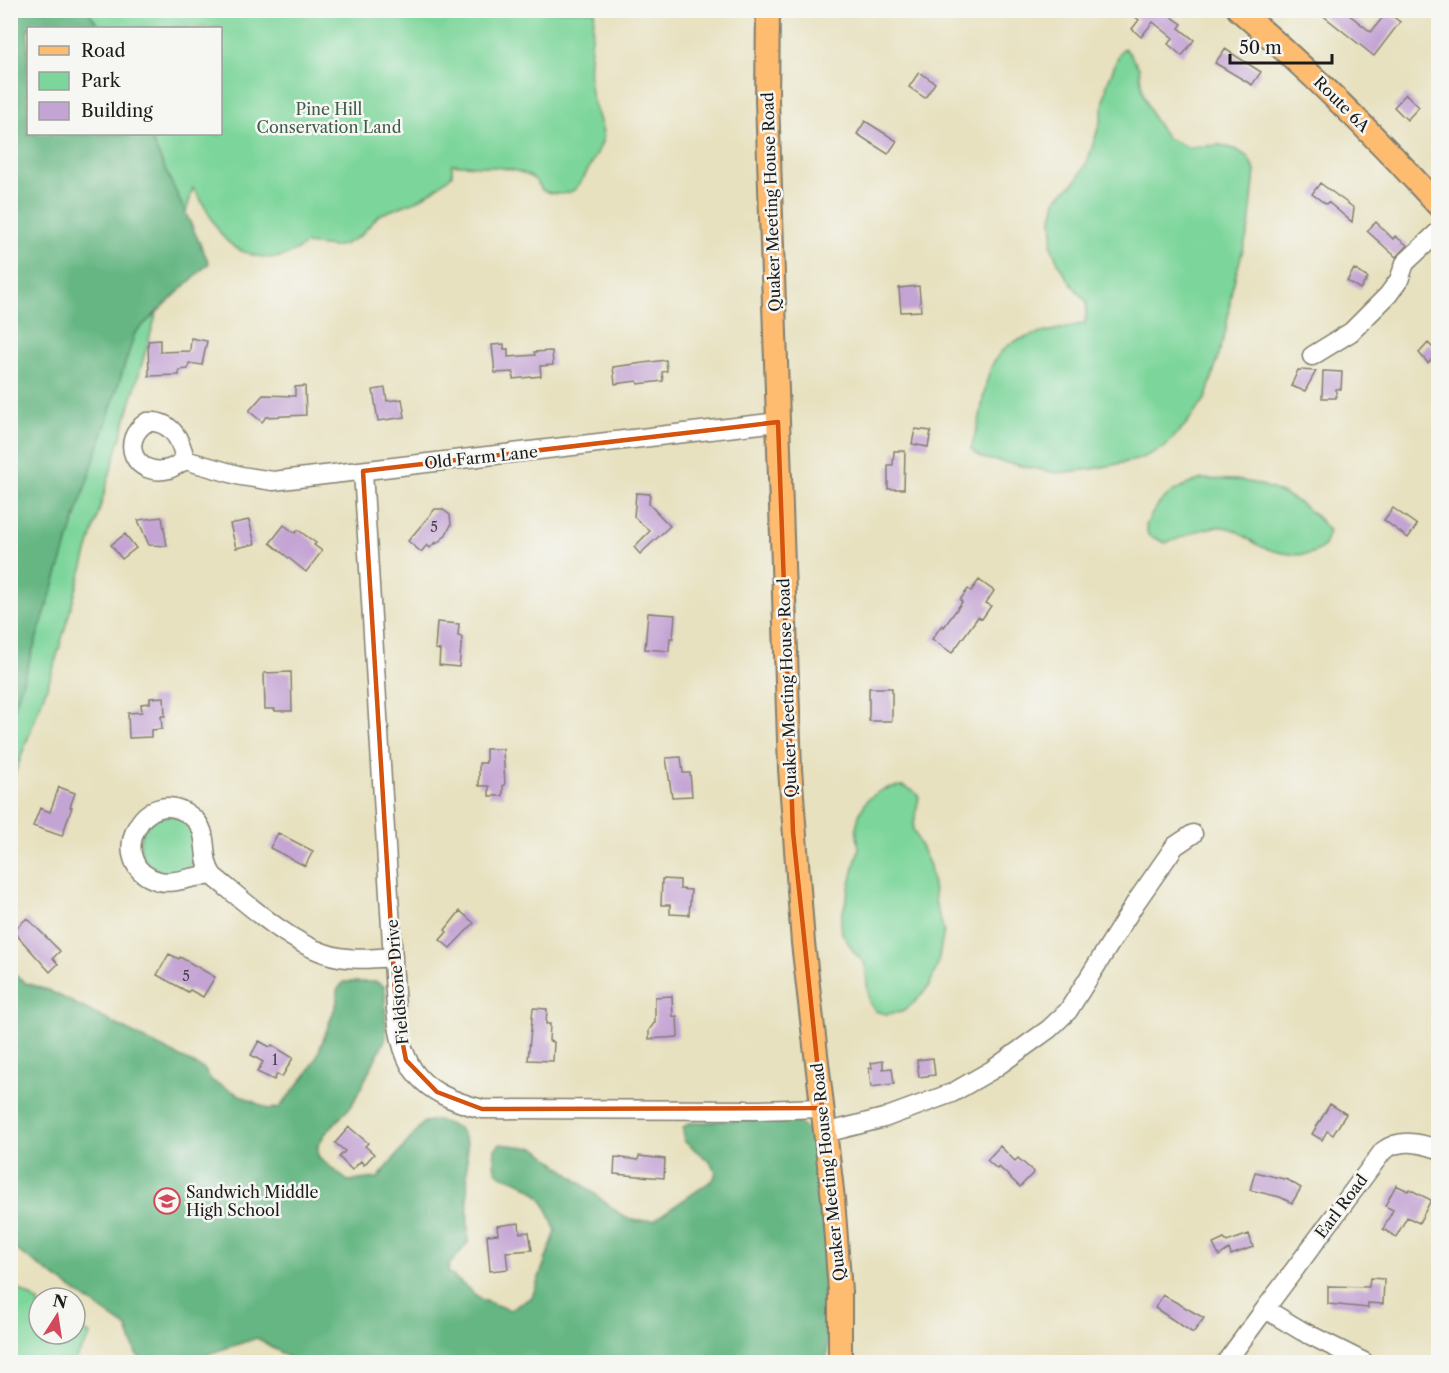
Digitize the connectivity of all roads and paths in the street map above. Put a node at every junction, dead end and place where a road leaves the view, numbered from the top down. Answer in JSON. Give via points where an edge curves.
{"nodes":[{"id":1,"x":768,"y":10,"type":"edge"},
{"id":2,"x":1250,"y":14,"type":"edge"},
{"id":3,"x":1438,"y":205,"type":"edge"},
{"id":4,"x":1438,"y":232,"type":"edge"},
{"id":5,"x":1312,"y":356,"type":"dead end"},
{"id":6,"x":778,"y":422,"type":"junction"},
{"id":7,"x":185,"y":460,"type":"dead end"},
{"id":8,"x":363,"y":471,"type":"junction"},
{"id":9,"x":1193,"y":834,"type":"dead end"},
{"id":10,"x":213,"y":876,"type":"junction"},
{"id":11,"x":393,"y":957,"type":"junction"},
{"id":12,"x":822,"y":1108,"type":"junction"},
{"id":13,"x":825,"y":1133,"type":"junction"},
{"id":14,"x":1438,"y":1149,"type":"edge"},
{"id":15,"x":1265,"y":1309,"type":"junction"},
{"id":16,"x":840,"y":1362,"type":"edge"},
{"id":17,"x":1226,"y":1362,"type":"edge"},
{"id":18,"x":1364,"y":1362,"type":"edge"}],
"edges":[{"from":1,"to":6,"type":"main road","name":"Quaker Meeting House Road","via":[[767,100]]},
{"from":2,"to":3,"type":"main road","name":"Route 6A"},
{"from":4,"to":5,"type":"street","via":[[1405,263],[1388,295],[1351,332]]},
{"from":6,"to":8,"type":"street","name":"Old Farm Lane"},
{"from":6,"to":12,"type":"main road","name":"Quaker Meeting House Road","via":[[793,832]]},
{"from":7,"to":8,"type":"street","name":"Old Farm Lane","via":[[273,482]]},
{"from":8,"to":11,"type":"street","name":"Fieldstone Drive"},
{"from":9,"to":13,"type":"street","via":[[1175,846],[1068,1011],[1049,1029],[952,1093],[884,1118]]},
{"from":10,"to":10,"type":"street","via":[[205,859],[205,839],[194,818],[184,811],[166,808],[149,813],[139,823],[131,846],[137,866],[146,875],[161,882]]},
{"from":10,"to":11,"type":"street","via":[[293,937],[325,954],[352,959]]},
{"from":11,"to":12,"type":"street","name":"Fieldstone Drive","via":[[399,1039],[406,1060],[420,1079],[458,1103],[482,1109]]},
{"from":12,"to":13,"type":"main road","name":"Quaker Meeting House Road"},
{"from":13,"to":16,"type":"main road","name":"Quaker Meeting House Road","via":[[838,1253]]},
{"from":14,"to":15,"type":"street","name":"Earl Road","via":[[1406,1143],[1392,1144],[1383,1151]]},
{"from":15,"to":17,"type":"street","name":"Earl Road"},
{"from":15,"to":18,"type":"street"}]}
